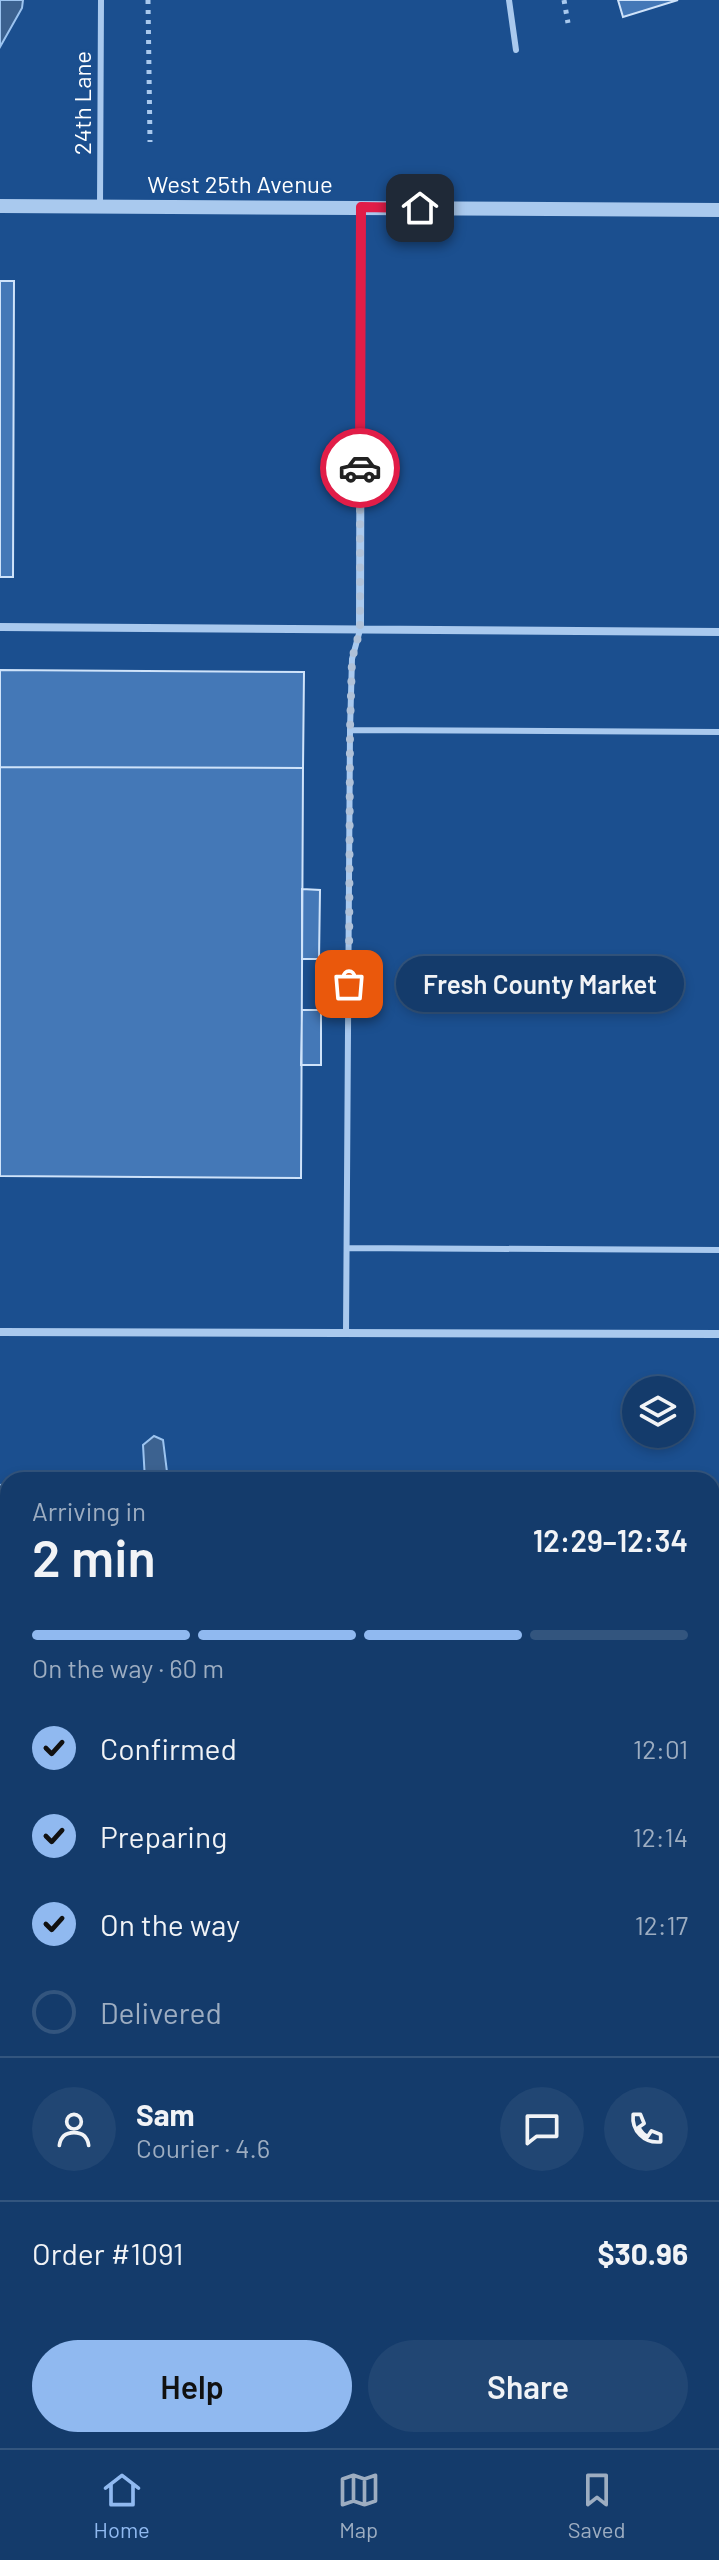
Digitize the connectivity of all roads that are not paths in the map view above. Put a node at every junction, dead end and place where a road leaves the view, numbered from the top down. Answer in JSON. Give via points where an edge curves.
{"nodes":[{"id":1,"x":101,"y":0,"type":"edge"},
{"id":2,"x":509,"y":0,"type":"edge"},
{"id":3,"x":516,"y":50,"type":"dead end"},
{"id":4,"x":0,"y":206,"type":"edge"},
{"id":5,"x":100,"y":206,"type":"junction"},
{"id":6,"x":361,"y":207,"type":"junction"},
{"id":7,"x":719,"y":210,"type":"edge"},
{"id":8,"x":0,"y":627,"type":"edge"},
{"id":9,"x":360,"y":630,"type":"junction"},
{"id":10,"x":719,"y":632,"type":"edge"},
{"id":11,"x":350,"y":730,"type":"junction"},
{"id":12,"x":719,"y":732,"type":"edge"},
{"id":13,"x":347,"y":1248,"type":"junction"},
{"id":14,"x":719,"y":1250,"type":"edge"},
{"id":15,"x":0,"y":1332,"type":"edge"},
{"id":16,"x":346,"y":1333,"type":"junction"},
{"id":17,"x":719,"y":1334,"type":"edge"}],
"edges":[{"from":1,"to":5,"type":"lane","name":"24th Lane"},
{"from":2,"to":3,"type":"lane"},
{"from":4,"to":5,"type":"street","name":"West 25th Avenue"},
{"from":5,"to":6,"type":"street","name":"West 25th Avenue"},
{"from":6,"to":7,"type":"street","name":"West 25th Avenue"},
{"from":6,"to":9,"type":"street"},
{"from":8,"to":9,"type":"street"},
{"from":9,"to":10,"type":"street"},
{"from":9,"to":11,"type":"lane","via":[[352,659]]},
{"from":11,"to":12,"type":"lane"},
{"from":11,"to":13,"type":"lane"},
{"from":13,"to":14,"type":"lane"},
{"from":13,"to":16,"type":"lane"},
{"from":15,"to":16,"type":"street"},
{"from":16,"to":17,"type":"street"}]}
